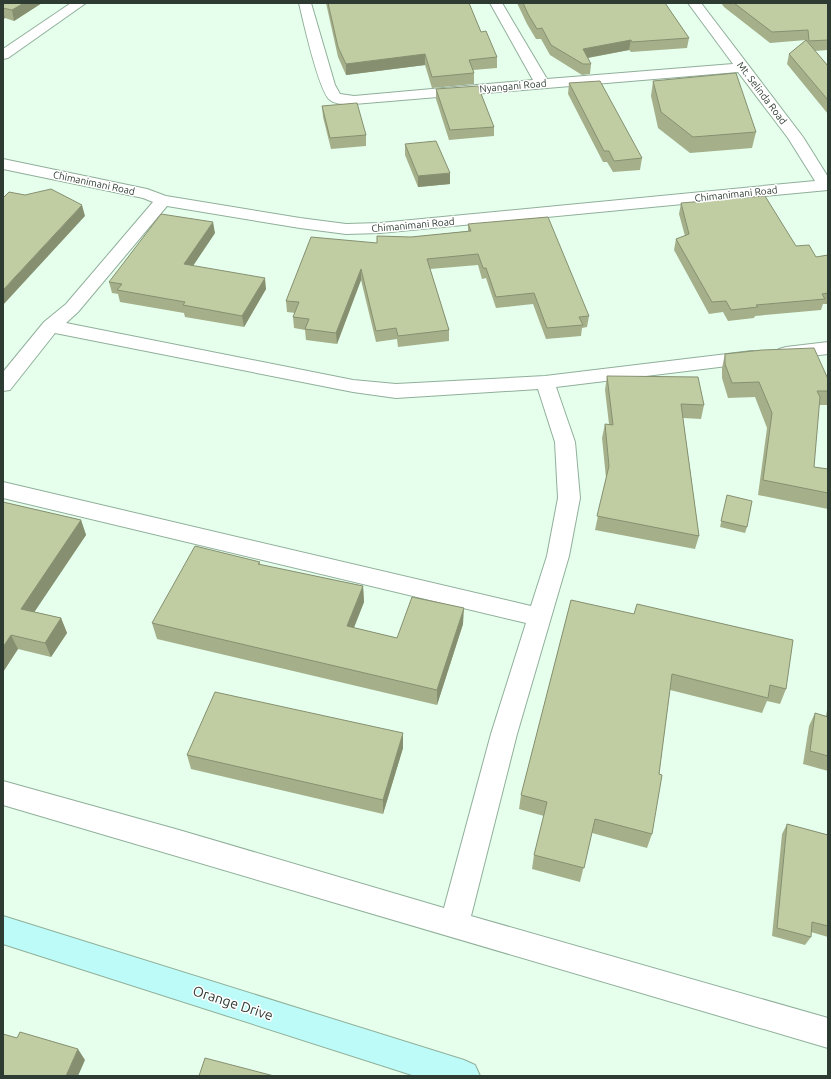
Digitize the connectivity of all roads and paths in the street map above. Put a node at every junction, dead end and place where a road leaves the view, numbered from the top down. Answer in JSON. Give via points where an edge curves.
{"nodes":[{"id":1,"x":80,"y":3,"type":"edge"},
{"id":2,"x":305,"y":3,"type":"edge"},
{"id":3,"x":496,"y":3,"type":"edge"},
{"id":4,"x":694,"y":3,"type":"edge"},
{"id":5,"x":5,"y":52,"type":"edge"},
{"id":6,"x":743,"y":67,"type":"junction"},
{"id":7,"x":542,"y":83,"type":"junction"},
{"id":8,"x":3,"y":164,"type":"edge"},
{"id":9,"x":826,"y":185,"type":"edge"},
{"id":10,"x":163,"y":200,"type":"junction"},
{"id":11,"x":51,"y":326,"type":"junction"},
{"id":12,"x":828,"y":348,"type":"edge"},
{"id":13,"x":545,"y":382,"type":"junction"},
{"id":14,"x":3,"y":385,"type":"edge"},
{"id":15,"x":3,"y":490,"type":"edge"},
{"id":16,"x":538,"y":617,"type":"junction"},
{"id":17,"x":3,"y":793,"type":"edge"},
{"id":18,"x":454,"y":925,"type":"junction"},
{"id":19,"x":3,"y":930,"type":"edge"},
{"id":20,"x":828,"y":1033,"type":"edge"},
{"id":21,"x":464,"y":1076,"type":"edge"}],
"edges":[{"from":1,"to":5,"type":"street"},
{"from":2,"to":7,"type":"street","name":"Nyangani Road","via":[[328,85],[334,97],[338,99],[354,100]]},
{"from":3,"to":7,"type":"street"},
{"from":4,"to":6,"type":"street","name":"Mt. Selinda Road"},
{"from":6,"to":7,"type":"street","name":"Nyangani Road"},
{"from":6,"to":9,"type":"street","name":"Mt. Selinda Road","via":[[795,137]]},
{"from":8,"to":10,"type":"street","name":"Chimanimani Road","via":[[147,194]]},
{"from":9,"to":10,"type":"street","name":"Chimanimani Road","via":[[380,228],[338,228]]},
{"from":10,"to":11,"type":"street","via":[[72,308]]},
{"from":11,"to":13,"type":"street","via":[[353,386],[396,391]]},
{"from":11,"to":14,"type":"street"},
{"from":12,"to":13,"type":"street"},
{"from":13,"to":16,"type":"street","via":[[565,442],[569,498],[558,556]]},
{"from":15,"to":16,"type":"street"},
{"from":16,"to":18,"type":"street","via":[[504,734]]},
{"from":17,"to":18,"type":"street","via":[[179,842]]},
{"from":18,"to":20,"type":"street"},
{"from":19,"to":21,"type":"street","name":"Orange Drive"}]}
